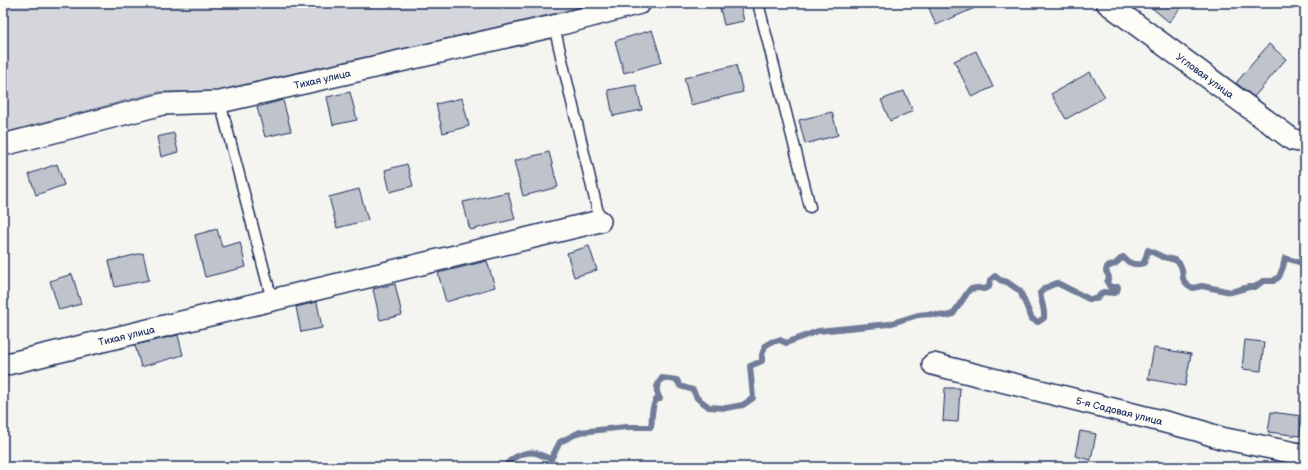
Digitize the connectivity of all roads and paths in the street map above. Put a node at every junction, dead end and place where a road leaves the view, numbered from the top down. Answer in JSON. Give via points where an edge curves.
{"nodes":[{"id":1,"x":640,"y":3,"type":"edge"},
{"id":2,"x":758,"y":3,"type":"edge"},
{"id":3,"x":1116,"y":6,"type":"edge"},
{"id":4,"x":554,"y":26,"type":"junction"},
{"id":5,"x":220,"y":102,"type":"junction"},
{"id":6,"x":1305,"y":142,"type":"edge"},
{"id":7,"x":3,"y":145,"type":"edge"},
{"id":8,"x":810,"y":207,"type":"dead end"},
{"id":9,"x":600,"y":221,"type":"joint"},
{"id":10,"x":272,"y":300,"type":"junction"},
{"id":11,"x":934,"y":364,"type":"dead end"},
{"id":12,"x":3,"y":365,"type":"edge"},
{"id":13,"x":1305,"y":455,"type":"edge"}],
"edges":[{"from":1,"to":4,"type":"street","name":"Тихая улица"},
{"from":2,"to":8,"type":"lane"},
{"from":3,"to":6,"type":"street","name":"Угловая улица","via":[[1293,140]]},
{"from":4,"to":5,"type":"street","name":"Тихая улица"},
{"from":4,"to":9,"type":"lane"},
{"from":5,"to":7,"type":"street","name":"Тихая улица","via":[[163,104]]},
{"from":5,"to":10,"type":"lane"},
{"from":9,"to":10,"type":"street","name":"Тихая улица"},
{"from":10,"to":12,"type":"street","name":"Тихая улица"},
{"from":11,"to":13,"type":"street","name":"5-я Садовая улица","via":[[1221,438]]}]}
